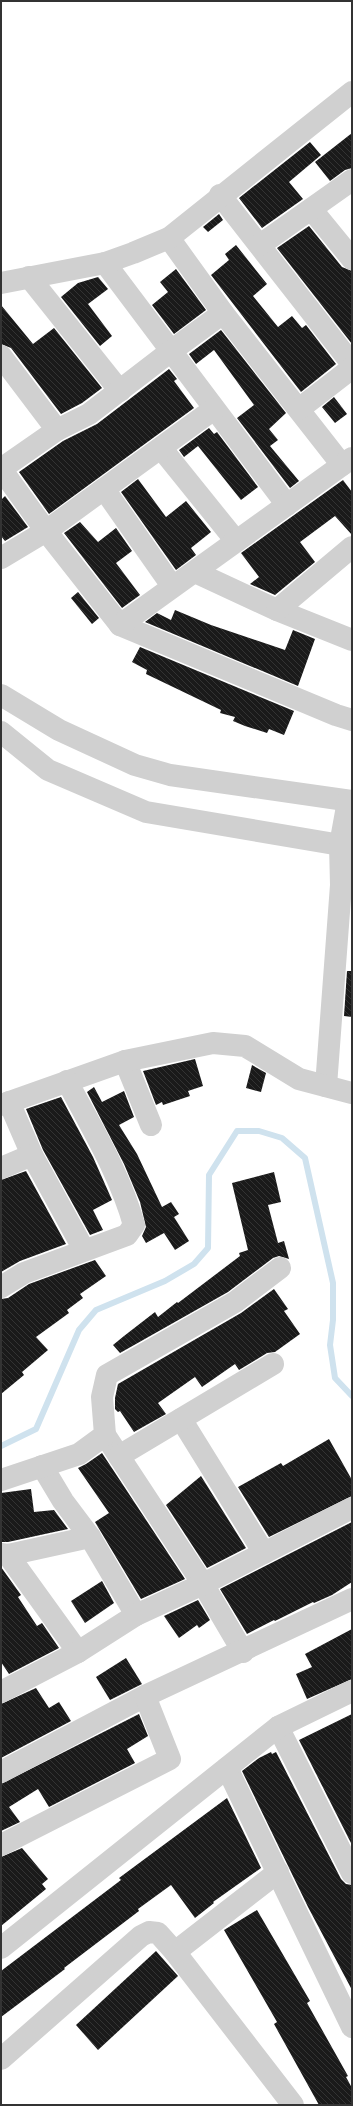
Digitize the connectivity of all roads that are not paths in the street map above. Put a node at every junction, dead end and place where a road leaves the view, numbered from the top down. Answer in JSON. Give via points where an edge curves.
{"nodes":[{"id":1,"x":352,"y":92,"type":"edge"},
{"id":2,"x":352,"y":180,"type":"edge"},
{"id":3,"x":220,"y":196,"type":"junction"},
{"id":4,"x":312,"y":210,"type":"junction"},
{"id":5,"x":169,"y":238,"type":"junction"},
{"id":6,"x":260,"y":245,"type":"junction"},
{"id":7,"x":352,"y":259,"type":"edge"},
{"id":8,"x":104,"y":263,"type":"junction"},
{"id":9,"x":29,"y":277,"type":"junction"},
{"id":10,"x":1,"y":283,"type":"edge"},
{"id":11,"x":223,"y":313,"type":"junction"},
{"id":12,"x":171,"y":351,"type":"junction"},
{"id":13,"x":1,"y":356,"type":"edge"},
{"id":14,"x":352,"y":364,"type":"edge"},
{"id":15,"x":352,"y":368,"type":"edge"},
{"id":16,"x":120,"y":392,"type":"junction"},
{"id":17,"x":214,"y":409,"type":"junction"},
{"id":18,"x":299,"y":409,"type":"junction"},
{"id":19,"x":57,"y":430,"type":"junction"},
{"id":20,"x":161,"y":448,"type":"junction"},
{"id":21,"x":347,"y":461,"type":"edge"},
{"id":22,"x":1,"y":469,"type":"edge"},
{"id":23,"x":104,"y":489,"type":"junction"},
{"id":24,"x":287,"y":505,"type":"junction"},
{"id":25,"x":46,"y":531,"type":"junction"},
{"id":26,"x":236,"y":541,"type":"junction"},
{"id":27,"x":349,"y":553,"type":"edge"},
{"id":28,"x":1,"y":558,"type":"edge"},
{"id":29,"x":195,"y":572,"type":"junction"},
{"id":30,"x":172,"y":586,"type":"junction"},
{"id":31,"x":277,"y":610,"type":"junction"},
{"id":32,"x":120,"y":625,"type":"junction"},
{"id":33,"x":352,"y":640,"type":"edge"},
{"id":34,"x":1,"y":695,"type":"edge"},
{"id":35,"x":352,"y":720,"type":"edge"},
{"id":36,"x":1,"y":732,"type":"edge"},
{"id":37,"x":350,"y":801,"type":"edge"},
{"id":38,"x":346,"y":846,"type":"edge"},
{"id":39,"x":125,"y":1062,"type":"junction"},
{"id":40,"x":67,"y":1081,"type":"junction"},
{"id":41,"x":326,"y":1086,"type":"junction"},
{"id":42,"x":352,"y":1093,"type":"edge"},
{"id":43,"x":5,"y":1103,"type":"edge"},
{"id":44,"x":151,"y":1125,"type":"dead end"},
{"id":45,"x":32,"y":1155,"type":"junction"},
{"id":46,"x":1,"y":1168,"type":"edge"},
{"id":47,"x":84,"y":1250,"type":"junction"},
{"id":48,"x":280,"y":1268,"type":"dead end"},
{"id":49,"x":1,"y":1287,"type":"edge"},
{"id":50,"x":273,"y":1364,"type":"dead end"},
{"id":51,"x":181,"y":1419,"type":"junction"},
{"id":52,"x":105,"y":1435,"type":"junction"},
{"id":53,"x":119,"y":1456,"type":"junction"},
{"id":54,"x":42,"y":1466,"type":"junction"},
{"id":55,"x":1,"y":1480,"type":"edge"},
{"id":56,"x":352,"y":1508,"type":"edge"},
{"id":57,"x":90,"y":1537,"type":"junction"},
{"id":58,"x":264,"y":1553,"type":"junction"},
{"id":59,"x":5,"y":1554,"type":"edge"},
{"id":60,"x":203,"y":1584,"type":"junction"},
{"id":61,"x":352,"y":1599,"type":"edge"},
{"id":62,"x":136,"y":1615,"type":"junction"},
{"id":63,"x":78,"y":1652,"type":"junction"},
{"id":64,"x":243,"y":1652,"type":"junction"},
{"id":65,"x":4,"y":1684,"type":"edge"},
{"id":66,"x":352,"y":1691,"type":"edge"},
{"id":67,"x":145,"y":1696,"type":"junction"},
{"id":68,"x":278,"y":1728,"type":"junction"},
{"id":69,"x":227,"y":1768,"type":"junction"},
{"id":70,"x":1,"y":1772,"type":"edge"},
{"id":71,"x":1,"y":1845,"type":"edge"},
{"id":72,"x":278,"y":1872,"type":"junction"},
{"id":73,"x":352,"y":1873,"type":"edge"},
{"id":74,"x":1,"y":1948,"type":"edge"},
{"id":75,"x":175,"y":1952,"type":"junction"},
{"id":76,"x":352,"y":2027,"type":"edge"},
{"id":77,"x":1,"y":2059,"type":"edge"},
{"id":78,"x":293,"y":2105,"type":"edge"}],
"edges":[{"from":1,"to":3,"type":"street"},
{"from":2,"to":4,"type":"street"},
{"from":3,"to":5,"type":"street"},
{"from":3,"to":6,"type":"street"},
{"from":4,"to":6,"type":"street"},
{"from":4,"to":7,"type":"street"},
{"from":5,"to":8,"type":"street"},
{"from":5,"to":11,"type":"street"},
{"from":6,"to":14,"type":"street"},
{"from":8,"to":9,"type":"street"},
{"from":8,"to":12,"type":"street"},
{"from":9,"to":10,"type":"street"},
{"from":9,"to":16,"type":"street"},
{"from":11,"to":12,"type":"street"},
{"from":11,"to":18,"type":"street"},
{"from":12,"to":16,"type":"street"},
{"from":12,"to":17,"type":"street"},
{"from":13,"to":19,"type":"street"},
{"from":15,"to":18,"type":"street"},
{"from":16,"to":19,"type":"street","via":[[89,414]]},
{"from":17,"to":20,"type":"street"},
{"from":17,"to":24,"type":"street"},
{"from":18,"to":21,"type":"street"},
{"from":19,"to":22,"type":"street"},
{"from":20,"to":23,"type":"street"},
{"from":20,"to":26,"type":"street"},
{"from":21,"to":24,"type":"street"},
{"from":22,"to":25,"type":"street"},
{"from":23,"to":25,"type":"street"},
{"from":23,"to":30,"type":"street"},
{"from":24,"to":26,"type":"street"},
{"from":25,"to":28,"type":"street"},
{"from":25,"to":32,"type":"street"},
{"from":26,"to":29,"type":"street"},
{"from":27,"to":31,"type":"street"},
{"from":29,"to":30,"type":"street"},
{"from":29,"to":31,"type":"street"},
{"from":30,"to":32,"type":"street"},
{"from":31,"to":33,"type":"street"},
{"from":32,"to":35,"type":"street"},
{"from":34,"to":37,"type":"street","via":[[59,730],[135,765],[170,775]]},
{"from":36,"to":38,"type":"street","via":[[48,770],[146,812]]},
{"from":37,"to":38,"type":"street"},
{"from":38,"to":41,"type":"street"},
{"from":39,"to":40,"type":"street"},
{"from":39,"to":41,"type":"street","via":[[213,1043],[245,1046],[299,1079]]},
{"from":39,"to":44,"type":"street"},
{"from":40,"to":43,"type":"street"},
{"from":40,"to":47,"type":"street","via":[[130,1208],[134,1225],[127,1235]]},
{"from":41,"to":42,"type":"street"},
{"from":43,"to":45,"type":"street"},
{"from":45,"to":46,"type":"street"},
{"from":45,"to":47,"type":"street"},
{"from":47,"to":49,"type":"street","via":[[24,1273]]},
{"from":48,"to":52,"type":"street","via":[[235,1302],[108,1375],[102,1397]]},
{"from":50,"to":51,"type":"street"},
{"from":51,"to":53,"type":"street"},
{"from":51,"to":58,"type":"street"},
{"from":52,"to":53,"type":"street"},
{"from":52,"to":54,"type":"street","via":[[78,1454]]},
{"from":53,"to":60,"type":"street"},
{"from":54,"to":55,"type":"street"},
{"from":54,"to":57,"type":"street","via":[[63,1501]]},
{"from":56,"to":58,"type":"street"},
{"from":57,"to":59,"type":"street"},
{"from":57,"to":62,"type":"street"},
{"from":58,"to":60,"type":"street"},
{"from":59,"to":63,"type":"street"},
{"from":60,"to":62,"type":"street"},
{"from":60,"to":64,"type":"street"},
{"from":61,"to":64,"type":"street"},
{"from":62,"to":63,"type":"street"},
{"from":63,"to":65,"type":"street"},
{"from":64,"to":67,"type":"street"},
{"from":66,"to":68,"type":"street"},
{"from":67,"to":70,"type":"street"},
{"from":67,"to":71,"type":"street","via":[[170,1759]]},
{"from":68,"to":69,"type":"street"},
{"from":68,"to":73,"type":"street"},
{"from":69,"to":72,"type":"street"},
{"from":69,"to":74,"type":"street"},
{"from":72,"to":75,"type":"street"},
{"from":72,"to":76,"type":"street"},
{"from":75,"to":77,"type":"street","via":[[158,1933],[149,1932],[141,1936]]},
{"from":75,"to":78,"type":"street"}]}
